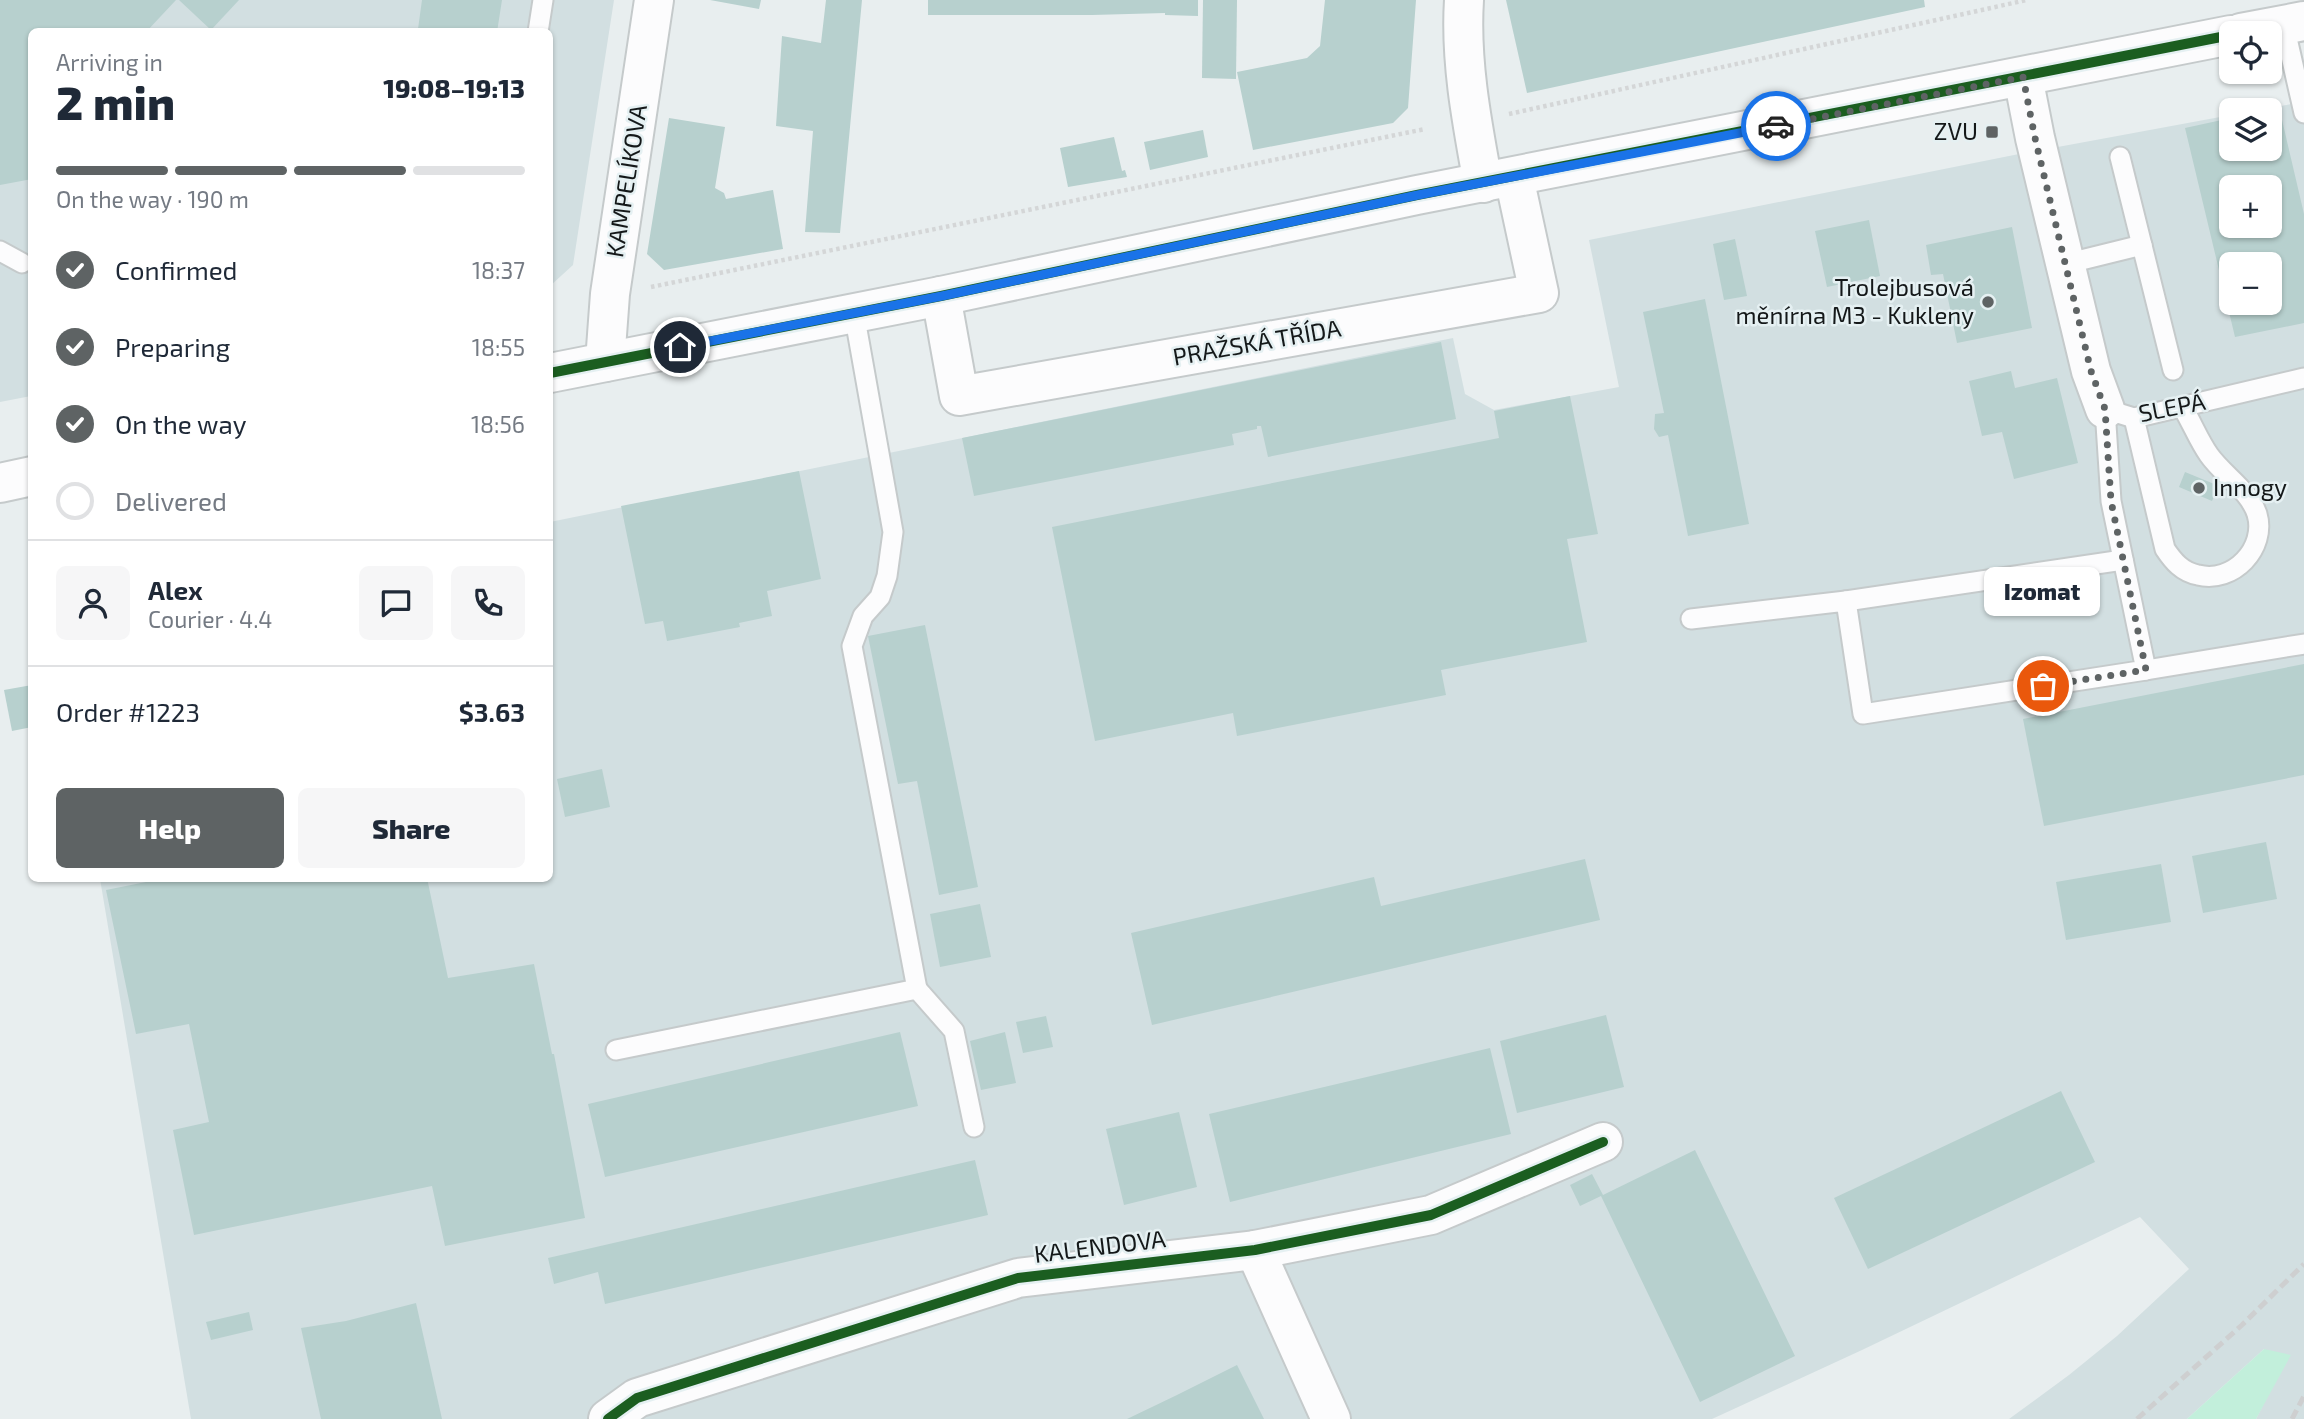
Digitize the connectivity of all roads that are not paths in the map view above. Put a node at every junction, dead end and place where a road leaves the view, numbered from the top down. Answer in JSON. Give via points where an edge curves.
{"nodes":[{"id":1,"x":543,"y":0,"type":"edge"},
{"id":2,"x":654,"y":0,"type":"edge"},
{"id":3,"x":1464,"y":0,"type":"edge"},
{"id":4,"x":2294,"y":23,"type":"edge"},
{"id":5,"x":539,"y":28,"type":"edge"},
{"id":6,"x":2219,"y":37,"type":"edge"},
{"id":7,"x":2023,"y":77,"type":"junction"},
{"id":8,"x":2304,"y":113,"type":"edge"},
{"id":9,"x":2120,"y":157,"type":"dead end"},
{"id":10,"x":1498,"y":180,"type":"junction"},
{"id":11,"x":2142,"y":245,"type":"junction"},
{"id":12,"x":0,"y":251,"type":"edge"},
{"id":13,"x":22,"y":263,"type":"dead end"},
{"id":14,"x":2065,"y":264,"type":"junction"},
{"id":15,"x":942,"y":296,"type":"junction"},
{"id":16,"x":853,"y":313,"type":"junction"},
{"id":17,"x":605,"y":362,"type":"junction"},
{"id":18,"x":2173,"y":370,"type":"dead end"},
{"id":19,"x":553,"y":372,"type":"edge"},
{"id":20,"x":2304,"y":378,"type":"edge"},
{"id":21,"x":2183,"y":408,"type":"junction"},
{"id":22,"x":2120,"y":414,"type":"junction"},
{"id":23,"x":28,"y":477,"type":"edge"},
{"id":24,"x":0,"y":483,"type":"edge"},
{"id":25,"x":2123,"y":559,"type":"junction"},
{"id":26,"x":1846,"y":601,"type":"junction"},
{"id":27,"x":1690,"y":619,"type":"dead end"},
{"id":28,"x":2304,"y":644,"type":"edge"},
{"id":29,"x":2146,"y":670,"type":"junction"},
{"id":30,"x":917,"y":989,"type":"junction"},
{"id":31,"x":616,"y":1050,"type":"dead end"},
{"id":32,"x":974,"y":1127,"type":"dead end"},
{"id":33,"x":1603,"y":1142,"type":"dead end"},
{"id":34,"x":1255,"y":1250,"type":"junction"},
{"id":35,"x":608,"y":1419,"type":"edge"},
{"id":36,"x":1331,"y":1419,"type":"edge"}],
"edges":[{"from":1,"to":5,"type":"lane"},
{"from":2,"to":17,"type":"street","name":"KAMPELÍKOVA","via":[[610,294]]},
{"from":3,"to":10,"type":"street","name":"PRAŽSKÁ TŘÍDA","via":[[1467,81]]},
{"from":4,"to":8,"type":"lane"},
{"from":6,"to":7,"type":"street"},
{"from":7,"to":10,"type":"street"},
{"from":7,"to":14,"type":"street","name":"SLEPÁ"},
{"from":9,"to":11,"type":"lane"},
{"from":10,"to":15,"type":"street"},
{"from":10,"to":15,"type":"street","name":"PRAŽSKÁ TŘÍDA","via":[[1539,293],[959,396]]},
{"from":11,"to":14,"type":"lane"},
{"from":11,"to":18,"type":"lane"},
{"from":12,"to":13,"type":"lane"},
{"from":14,"to":22,"type":"street","name":"SLEPÁ","via":[[2091,371]]},
{"from":15,"to":16,"type":"street"},
{"from":16,"to":17,"type":"street"},
{"from":16,"to":30,"type":"lane","via":[[893,532],[880,597],[863,616],[852,646]]},
{"from":17,"to":19,"type":"street"},
{"from":20,"to":21,"type":"lane","name":"SLEPÁ"},
{"from":21,"to":22,"type":"lane","name":"SLEPÁ"},
{"from":21,"to":22,"type":"lane","via":[[2209,455],[2257,514],[2258,540],[2242,564],[2231,571],[2199,576],[2174,562],[2165,549]]},
{"from":22,"to":25,"type":"lane","via":[[2111,501]]},
{"from":23,"to":24,"type":"street"},
{"from":25,"to":26,"type":"lane"},
{"from":25,"to":29,"type":"lane"},
{"from":26,"to":27,"type":"lane"},
{"from":26,"to":29,"type":"lane","via":[[1863,714]]},
{"from":28,"to":29,"type":"lane"},
{"from":30,"to":31,"type":"lane"},
{"from":30,"to":32,"type":"lane","via":[[954,1031]]},
{"from":33,"to":34,"type":"street","name":"KALENDOVA","via":[[1431,1214]]},
{"from":34,"to":35,"type":"street","name":"KALENDOVA","via":[[1018,1278],[637,1398]]},
{"from":34,"to":36,"type":"street"}]}
